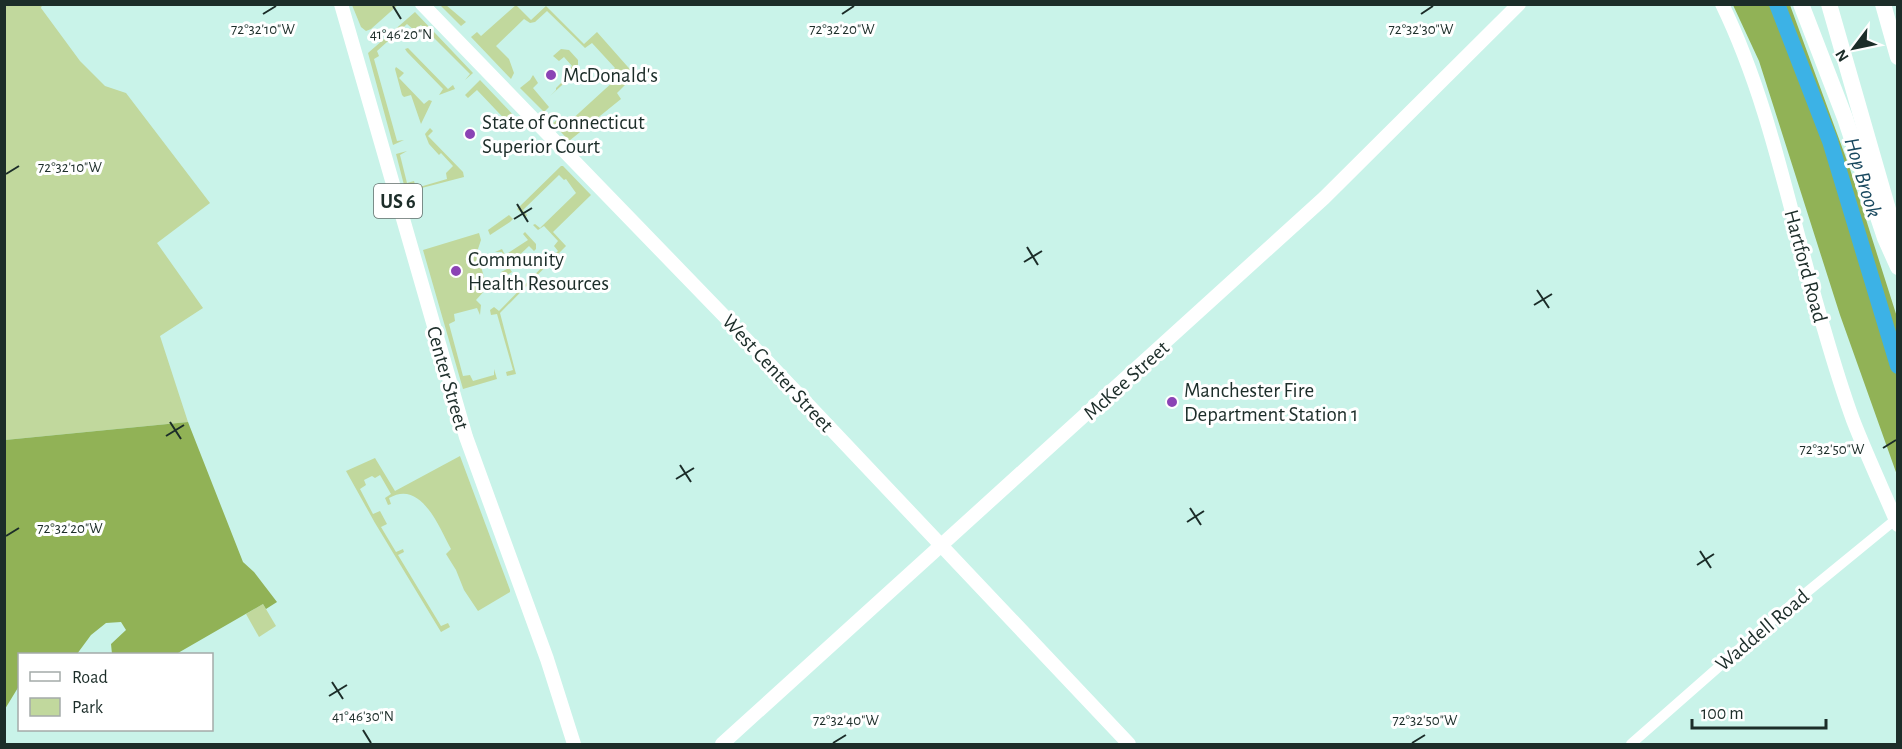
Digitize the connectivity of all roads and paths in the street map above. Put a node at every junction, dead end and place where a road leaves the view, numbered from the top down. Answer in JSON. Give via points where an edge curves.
{"nodes":[{"id":1,"x":341,"y":4,"type":"edge"},
{"id":2,"x":422,"y":4,"type":"edge"},
{"id":3,"x":1519,"y":4,"type":"edge"},
{"id":4,"x":1722,"y":4,"type":"edge"},
{"id":5,"x":1801,"y":4,"type":"edge"},
{"id":6,"x":1829,"y":4,"type":"edge"},
{"id":7,"x":1882,"y":4,"type":"edge"},
{"id":8,"x":1898,"y":57,"type":"edge"},
{"id":9,"x":1898,"y":244,"type":"edge"},
{"id":10,"x":1898,"y":267,"type":"edge"},
{"id":11,"x":1896,"y":522,"type":"edge"},
{"id":12,"x":941,"y":547,"type":"junction"},
{"id":13,"x":574,"y":744,"type":"edge"},
{"id":14,"x":722,"y":744,"type":"edge"},
{"id":15,"x":1129,"y":744,"type":"edge"},
{"id":16,"x":1631,"y":744,"type":"edge"}],
"edges":[{"from":1,"to":13,"type":"main road","name":"Center Street","number":"US 6","via":[[466,437],[550,666]]},
{"from":2,"to":12,"type":"main road","name":"West Center Street","via":[[711,302]]},
{"from":3,"to":12,"type":"main road","name":"McKee Street","via":[[1332,190]]},
{"from":4,"to":11,"type":"main road","name":"Hartford Road","via":[[1767,121],[1842,388]]},
{"from":5,"to":10,"type":"highway"},
{"from":6,"to":9,"type":"highway"},
{"from":7,"to":8,"type":"highway"},
{"from":11,"to":16,"type":"street","name":"Waddell Road","via":[[1771,621]]},
{"from":12,"to":14,"type":"main road","name":"McKee Street"},
{"from":12,"to":15,"type":"main road","name":"West Center Street"}]}
